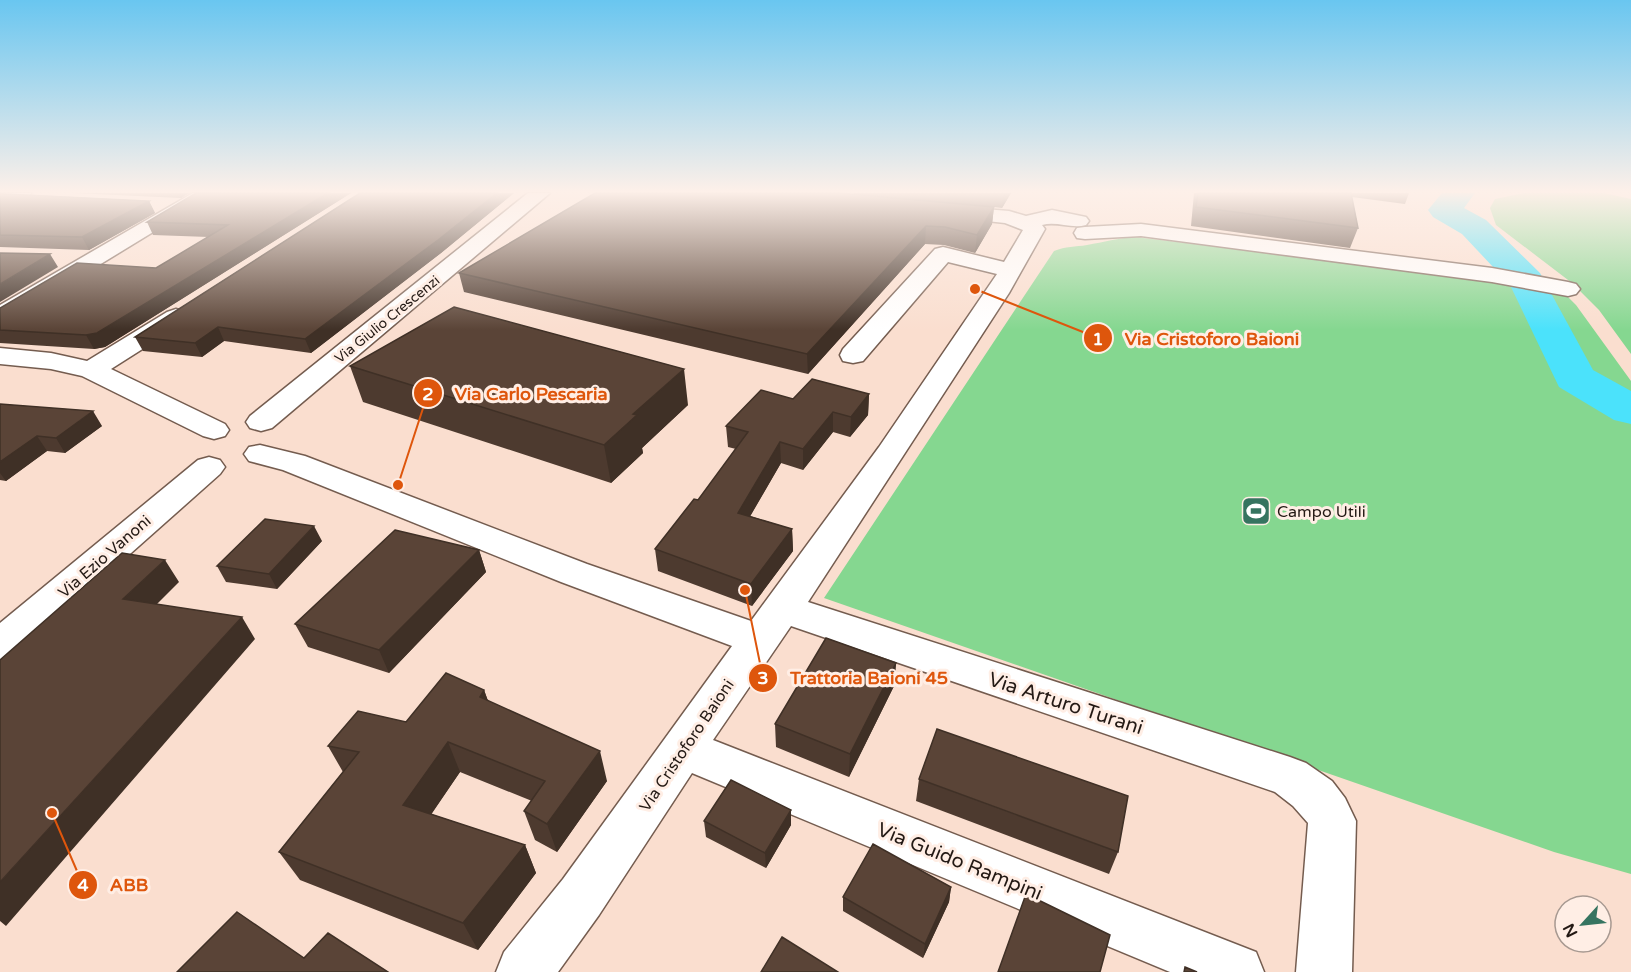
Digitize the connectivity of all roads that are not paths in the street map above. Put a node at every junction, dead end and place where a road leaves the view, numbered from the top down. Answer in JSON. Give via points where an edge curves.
{"nodes":[{"id":1,"x":131,"y":238,"type":"edge"},
{"id":2,"x":490,"y":238,"type":"edge"},
{"id":3,"x":1030,"y":238,"type":"edge"},
{"id":4,"x":1062,"y":238,"type":"edge"},
{"id":5,"x":1206,"y":238,"type":"edge"},
{"id":6,"x":54,"y":258,"type":"dead end"},
{"id":7,"x":97,"y":259,"type":"junction"},
{"id":8,"x":1009,"y":274,"type":"junction"},
{"id":9,"x":1560,"y":287,"type":"dead end"},
{"id":10,"x":196,"y":304,"type":"edge"},
{"id":11,"x":0,"y":315,"type":"edge"},
{"id":12,"x":853,"y":355,"type":"dead end"},
{"id":13,"x":0,"y":356,"type":"edge"},
{"id":14,"x":91,"y":370,"type":"junction"},
{"id":15,"x":214,"y":430,"type":"junction"},
{"id":16,"x":260,"y":438,"type":"junction"},
{"id":17,"x":209,"y":466,"type":"junction"},
{"id":18,"x":772,"y":624,"type":"junction"},
{"id":19,"x":0,"y":646,"type":"edge"},
{"id":20,"x":684,"y":749,"type":"junction"},
{"id":21,"x":524,"y":972,"type":"edge"},
{"id":22,"x":1236,"y":972,"type":"edge"},
{"id":23,"x":1324,"y":972,"type":"edge"}],
"edges":[{"from":1,"to":7,"type":"street"},
{"from":2,"to":16,"type":"street","name":"Via Giulio Crescenzi"},
{"from":3,"to":8,"type":"street","name":"Via Cristoforo Baioni"},
{"from":4,"to":8,"type":"street","name":"Via Cristoforo Baioni","via":[[1039,245]]},
{"from":5,"to":9,"type":"street"},
{"from":6,"to":7,"type":"street"},
{"from":7,"to":11,"type":"street"},
{"from":8,"to":12,"type":"street","via":[[943,254]]},
{"from":8,"to":18,"type":"street","name":"Via Cristoforo Baioni"},
{"from":10,"to":14,"type":"street"},
{"from":13,"to":14,"type":"street"},
{"from":14,"to":15,"type":"street"},
{"from":15,"to":16,"type":"street","via":[[234,423]]},
{"from":15,"to":17,"type":"street","via":[[196,442],[189,454],[195,463]]},
{"from":16,"to":17,"type":"street","name":"Via Giulio Crescenzi","via":[[242,462]]},
{"from":16,"to":18,"type":"street","name":"Via Arturo Turani","via":[[294,463],[574,573]]},
{"from":17,"to":19,"type":"street","name":"Via Ezio Vanoni"},
{"from":18,"to":20,"type":"street","name":"Via Cristoforo Baioni"},
{"from":18,"to":23,"type":"street","name":"Via Arturo Turani","via":[[1290,777],[1308,788],[1323,802],[1332,821]]},
{"from":20,"to":21,"type":"street","name":"Via Cristoforo Baioni"},
{"from":20,"to":22,"type":"street","name":"Via Guido Rampini"}]}
